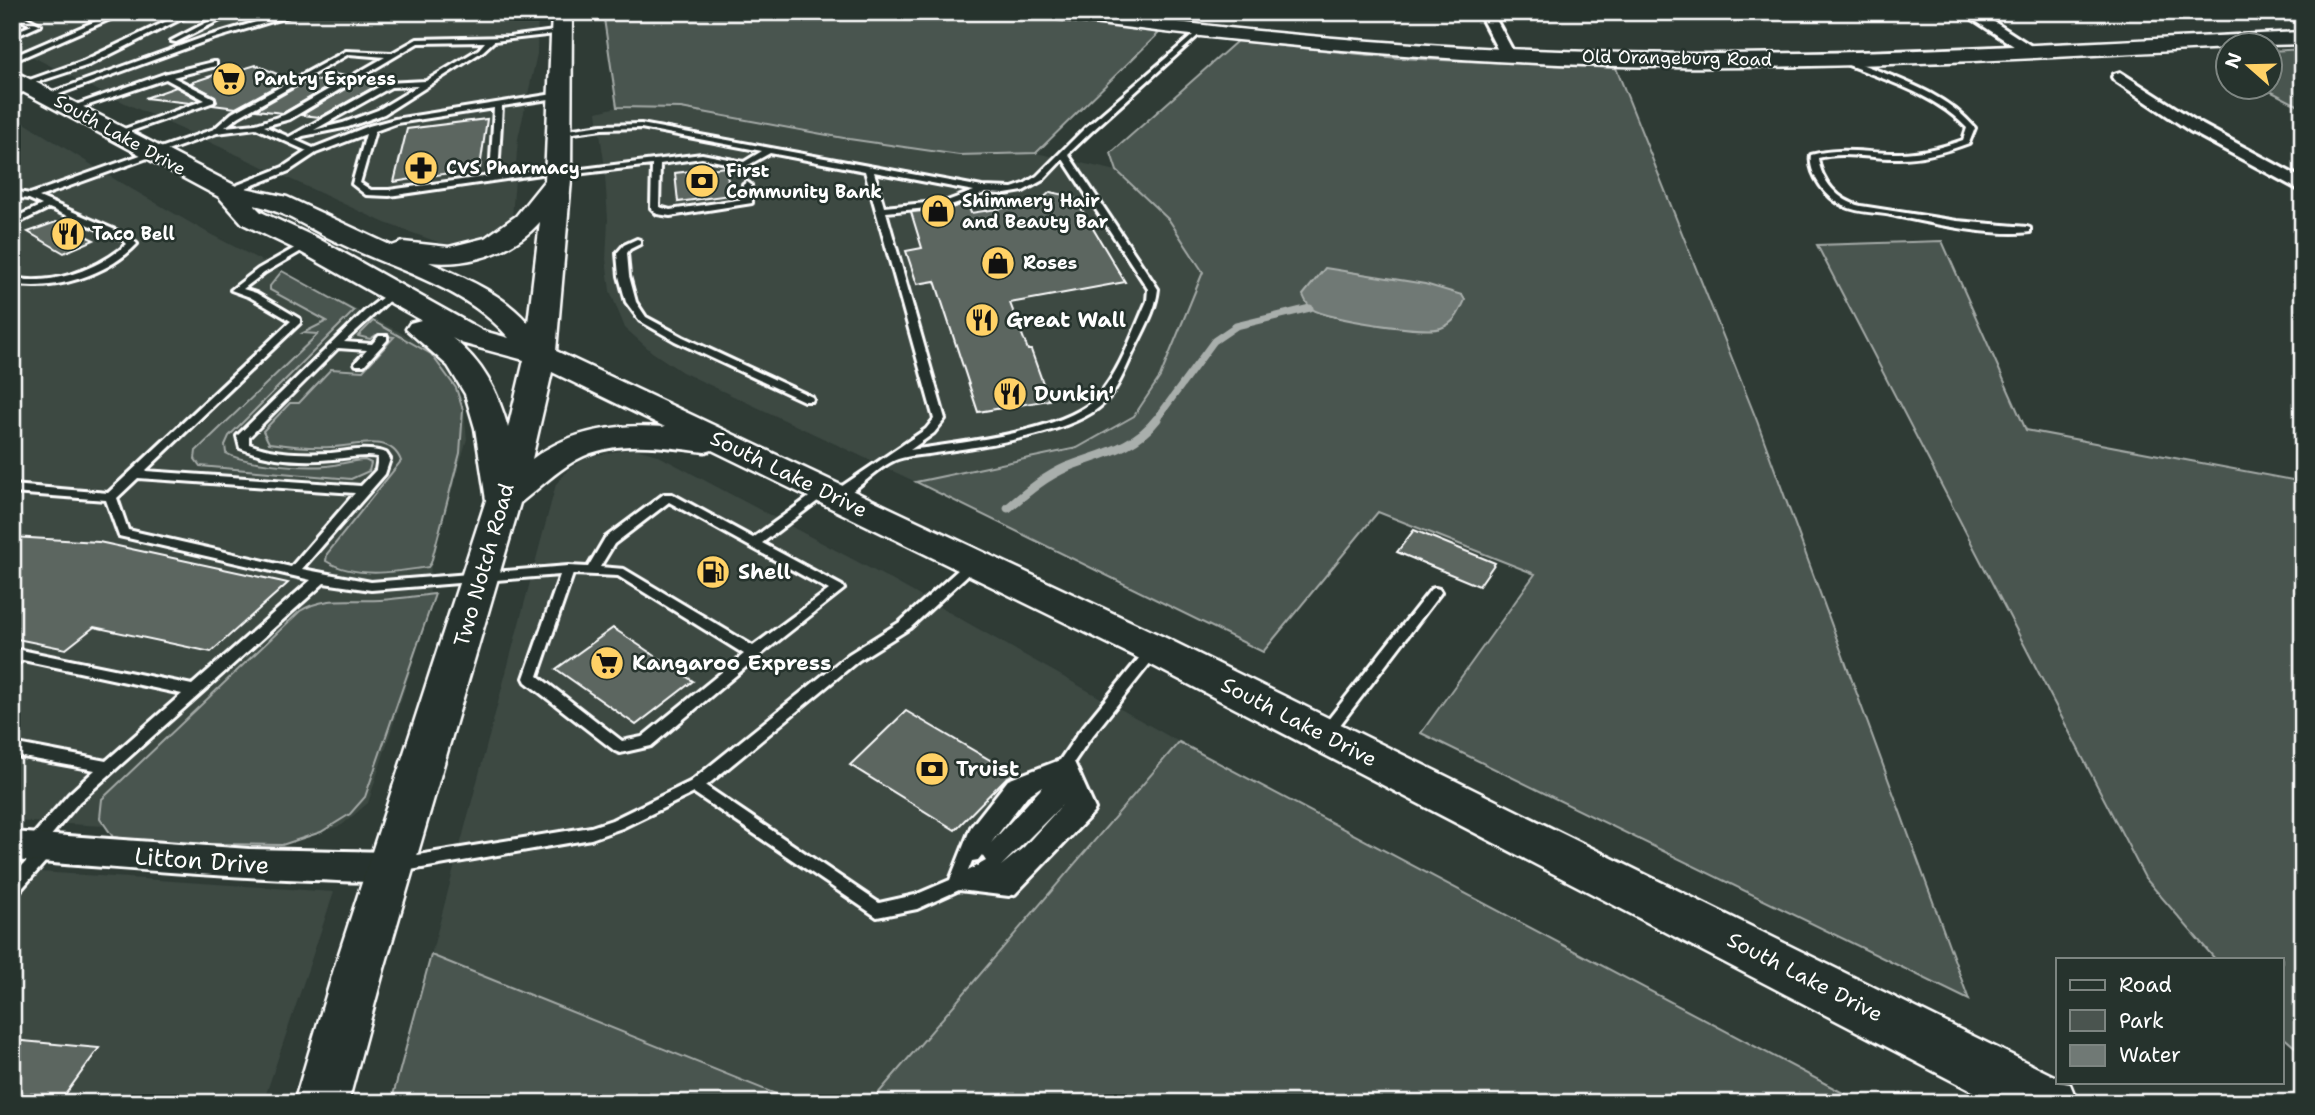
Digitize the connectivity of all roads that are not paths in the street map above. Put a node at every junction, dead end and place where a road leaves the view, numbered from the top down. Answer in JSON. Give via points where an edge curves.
{"nodes":[{"id":1,"x":123,"y":12,"type":"edge"},
{"id":2,"x":192,"y":12,"type":"edge"},
{"id":3,"x":233,"y":12,"type":"edge"},
{"id":4,"x":300,"y":12,"type":"edge"},
{"id":5,"x":528,"y":12,"type":"edge"},
{"id":6,"x":538,"y":12,"type":"edge"},
{"id":7,"x":1053,"y":12,"type":"edge"},
{"id":8,"x":1485,"y":12,"type":"edge"},
{"id":9,"x":1969,"y":12,"type":"edge"},
{"id":10,"x":17,"y":13,"type":"edge"},
{"id":11,"x":562,"y":22,"type":"edge"},
{"id":12,"x":1200,"y":31,"type":"junction"},
{"id":13,"x":12,"y":36,"type":"edge"},
{"id":14,"x":2303,"y":38,"type":"edge"},
{"id":15,"x":492,"y":39,"type":"junction"},
{"id":16,"x":2031,"y":51,"type":"junction"},
{"id":17,"x":393,"y":55,"type":"junction"},
{"id":18,"x":1507,"y":55,"type":"junction"},
{"id":19,"x":12,"y":60,"type":"edge"},
{"id":20,"x":1841,"y":60,"type":"junction"},
{"id":21,"x":213,"y":64,"type":"dead end"},
{"id":22,"x":167,"y":76,"type":"junction"},
{"id":23,"x":2120,"y":77,"type":"dead end"},
{"id":24,"x":95,"y":80,"type":"junction"},
{"id":25,"x":430,"y":83,"type":"junction"},
{"id":26,"x":26,"y":87,"type":"edge"},
{"id":27,"x":560,"y":95,"type":"junction"},
{"id":28,"x":498,"y":104,"type":"junction"},
{"id":29,"x":71,"y":108,"type":"junction"},
{"id":30,"x":257,"y":125,"type":"junction"},
{"id":31,"x":372,"y":128,"type":"junction"},
{"id":32,"x":215,"y":131,"type":"junction"},
{"id":33,"x":559,"y":132,"type":"junction"},
{"id":34,"x":117,"y":133,"type":"junction"},
{"id":35,"x":306,"y":134,"type":"junction"},
{"id":36,"x":290,"y":140,"type":"junction"},
{"id":37,"x":769,"y":150,"type":"junction"},
{"id":38,"x":313,"y":151,"type":"junction"},
{"id":39,"x":154,"y":153,"type":"junction"},
{"id":40,"x":1064,"y":154,"type":"junction"},
{"id":41,"x":656,"y":162,"type":"junction"},
{"id":42,"x":869,"y":169,"type":"junction"},
{"id":43,"x":558,"y":174,"type":"junction"},
{"id":44,"x":494,"y":178,"type":"junction"},
{"id":45,"x":747,"y":185,"type":"dead end"},
{"id":46,"x":2303,"y":187,"type":"edge"},
{"id":47,"x":982,"y":190,"type":"junction"},
{"id":48,"x":228,"y":192,"type":"junction"},
{"id":49,"x":12,"y":194,"type":"edge"},
{"id":50,"x":31,"y":197,"type":"junction"},
{"id":51,"x":51,"y":204,"type":"junction"},
{"id":52,"x":880,"y":210,"type":"junction"},
{"id":53,"x":12,"y":223,"type":"edge"},
{"id":54,"x":2027,"y":230,"type":"dead end"},
{"id":55,"x":347,"y":237,"type":"junction"},
{"id":56,"x":637,"y":242,"type":"dead end"},
{"id":57,"x":307,"y":244,"type":"junction"},
{"id":58,"x":12,"y":281,"type":"edge"},
{"id":59,"x":392,"y":293,"type":"junction"},
{"id":60,"x":383,"y":338,"type":"dead end"},
{"id":61,"x":335,"y":345,"type":"junction"},
{"id":62,"x":375,"y":347,"type":"junction"},
{"id":63,"x":540,"y":355,"type":"junction"},
{"id":64,"x":360,"y":363,"type":"dead end"},
{"id":65,"x":808,"y":399,"type":"dead end"},
{"id":66,"x":730,"y":445,"type":"junction"},
{"id":67,"x":890,"y":457,"type":"junction"},
{"id":68,"x":136,"y":474,"type":"junction"},
{"id":69,"x":12,"y":489,"type":"edge"},
{"id":70,"x":364,"y":490,"type":"junction"},
{"id":71,"x":830,"y":493,"type":"junction"},
{"id":72,"x":111,"y":497,"type":"junction"},
{"id":73,"x":503,"y":499,"type":"junction"},
{"id":74,"x":754,"y":543,"type":"junction"},
{"id":75,"x":972,"y":564,"type":"junction"},
{"id":76,"x":568,"y":570,"type":"junction"},
{"id":77,"x":592,"y":571,"type":"junction"},
{"id":78,"x":293,"y":572,"type":"junction"},
{"id":79,"x":482,"y":576,"type":"junction"},
{"id":80,"x":321,"y":578,"type":"junction"},
{"id":81,"x":1435,"y":592,"type":"dead end"},
{"id":82,"x":1154,"y":649,"type":"junction"},
{"id":83,"x":754,"y":653,"type":"junction"},
{"id":84,"x":12,"y":662,"type":"edge"},
{"id":85,"x":194,"y":691,"type":"junction"},
{"id":86,"x":1325,"y":734,"type":"junction"},
{"id":87,"x":12,"y":749,"type":"edge"},
{"id":88,"x":1068,"y":763,"type":"junction"},
{"id":89,"x":108,"y":767,"type":"junction"},
{"id":90,"x":695,"y":786,"type":"junction"},
{"id":91,"x":30,"y":848,"type":"edge"},
{"id":92,"x":391,"y":866,"type":"junction"},
{"id":93,"x":956,"y":883,"type":"junction"},
{"id":94,"x":12,"y":888,"type":"edge"},
{"id":95,"x":321,"y":1103,"type":"edge"},
{"id":96,"x":2051,"y":1103,"type":"edge"}],
"edges":[{"from":1,"to":19,"type":"lane"},
{"from":2,"to":26,"type":"lane"},
{"from":3,"to":24,"type":"lane"},
{"from":4,"to":24,"type":"lane","via":[[206,36]]},
{"from":5,"to":6,"type":"lane"},
{"from":7,"to":12,"type":"main road","name":"Old Orangeburg Road"},
{"from":8,"to":18,"type":"street"},
{"from":9,"to":16,"type":"street"},
{"from":10,"to":13,"type":"lane","via":[[38,24]]},
{"from":11,"to":15,"type":"lane"},
{"from":11,"to":27,"type":"main road","name":"Two Notch Road"},
{"from":12,"to":18,"type":"main road","name":"Old Orangeburg Road"},
{"from":12,"to":40,"type":"lane"},
{"from":14,"to":16,"type":"main road","name":"Old Orangeburg Road"},
{"from":15,"to":17,"type":"lane","via":[[417,41]]},
{"from":15,"to":25,"type":"lane"},
{"from":16,"to":20,"type":"main road","name":"Old Orangeburg Road"},
{"from":17,"to":30,"type":"lane","via":[[295,113]]},
{"from":17,"to":32,"type":"lane","via":[[348,52]]},
{"from":18,"to":20,"type":"main road","name":"Old Orangeburg Road"},
{"from":20,"to":54,"type":"lane","via":[[1922,94],[1964,118],[1970,128],[1966,141],[1934,153],[1814,157],[1831,194],[1848,205],[1896,214]]},
{"from":21,"to":22,"type":"lane"},
{"from":22,"to":29,"type":"lane"},
{"from":22,"to":34,"type":"lane","via":[[211,100]]},
{"from":23,"to":46,"type":"street","via":[[2207,135]]},
{"from":24,"to":26,"type":"lane"},
{"from":25,"to":35,"type":"lane","via":[[362,120]]},
{"from":25,"to":35,"type":"lane","via":[[383,87]]},
{"from":26,"to":29,"type":"main road","name":"South Lake Drive"},
{"from":27,"to":28,"type":"lane"},
{"from":27,"to":33,"type":"main road","name":"Two Notch Road"},
{"from":28,"to":31,"type":"lane"},
{"from":28,"to":44,"type":"lane"},
{"from":29,"to":34,"type":"main road","name":"South Lake Drive"},
{"from":30,"to":32,"type":"lane"},
{"from":30,"to":36,"type":"lane"},
{"from":31,"to":38,"type":"lane"},
{"from":31,"to":44,"type":"lane","via":[[356,184],[363,191],[390,193]]},
{"from":32,"to":39,"type":"lane"},
{"from":33,"to":37,"type":"lane","via":[[641,126]]},
{"from":33,"to":43,"type":"main road","name":"Two Notch Road"},
{"from":34,"to":39,"type":"main road","name":"South Lake Drive"},
{"from":35,"to":36,"type":"lane"},
{"from":36,"to":38,"type":"lane"},
{"from":37,"to":41,"type":"lane","via":[[745,169],[702,156]]},
{"from":37,"to":42,"type":"lane"},
{"from":38,"to":48,"type":"lane","via":[[286,169]]},
{"from":39,"to":48,"type":"main road","name":"South Lake Drive"},
{"from":39,"to":50,"type":"lane"},
{"from":40,"to":47,"type":"lane","via":[[1032,185],[1003,192]]},
{"from":40,"to":67,"type":"lane","via":[[1153,289],[1152,301],[1105,393],[1087,412],[1055,426]]},
{"from":41,"to":43,"type":"lane"},
{"from":41,"to":45,"type":"lane","via":[[655,208],[660,212],[749,201]]},
{"from":42,"to":47,"type":"lane"},
{"from":42,"to":52,"type":"lane"},
{"from":43,"to":44,"type":"lane"},
{"from":43,"to":55,"type":"main road","via":[[523,224],[474,251],[421,254]]},
{"from":43,"to":63,"type":"main road","name":"Two Notch Road"},
{"from":47,"to":52,"type":"lane","via":[[948,202]]},
{"from":48,"to":55,"type":"main road","name":"South Lake Drive","via":[[278,202]]},
{"from":48,"to":57,"type":"main road","name":"South Lake Drive","via":[[252,218]]},
{"from":49,"to":50,"type":"lane"},
{"from":50,"to":51,"type":"lane"},
{"from":51,"to":53,"type":"lane"},
{"from":51,"to":58,"type":"lane","via":[[132,244],[101,265],[47,284],[29,286]]},
{"from":52,"to":67,"type":"lane","via":[[940,414],[930,431]]},
{"from":55,"to":63,"type":"main road","name":"South Lake Drive","via":[[462,288],[503,312]]},
{"from":56,"to":65,"type":"lane","via":[[622,253],[631,302],[643,319]]},
{"from":57,"to":59,"type":"main road","name":"South Lake Drive"},
{"from":57,"to":68,"type":"lane","via":[[236,290],[297,321]]},
{"from":59,"to":61,"type":"lane"},
{"from":59,"to":63,"type":"main road","name":"South Lake Drive","via":[[472,337]]},
{"from":59,"to":73,"type":"main road","via":[[402,315],[461,361],[475,381]]},
{"from":60,"to":62,"type":"lane"},
{"from":61,"to":62,"type":"lane"},
{"from":61,"to":70,"type":"lane","via":[[242,440],[244,446],[264,452],[333,456],[368,451],[382,455],[385,464]]},
{"from":62,"to":64,"type":"lane"},
{"from":63,"to":66,"type":"main road","name":"South Lake Drive"},
{"from":63,"to":73,"type":"main road","name":"Two Notch Road"},
{"from":66,"to":71,"type":"main road","name":"South Lake Drive"},
{"from":66,"to":73,"type":"main road","via":[[643,436],[594,439],[563,454]]},
{"from":67,"to":71,"type":"lane"},
{"from":68,"to":70,"type":"lane"},
{"from":68,"to":72,"type":"lane"},
{"from":69,"to":72,"type":"lane"},
{"from":70,"to":78,"type":"lane"},
{"from":71,"to":74,"type":"lane"},
{"from":71,"to":75,"type":"main road","name":"South Lake Drive"},
{"from":72,"to":78,"type":"lane","via":[[123,533]]},
{"from":73,"to":79,"type":"main road","name":"Two Notch Road"},
{"from":74,"to":77,"type":"lane","via":[[668,497],[609,541]]},
{"from":74,"to":83,"type":"lane","via":[[838,589]]},
{"from":75,"to":82,"type":"main road","name":"South Lake Drive"},
{"from":75,"to":90,"type":"lane","via":[[905,625],[854,657]]},
{"from":76,"to":77,"type":"lane"},
{"from":76,"to":79,"type":"lane"},
{"from":76,"to":83,"type":"lane","via":[[531,678],[620,747],[646,742]]},
{"from":77,"to":83,"type":"lane","via":[[620,572]]},
{"from":78,"to":80,"type":"lane"},
{"from":79,"to":80,"type":"lane","via":[[371,586]]},
{"from":79,"to":92,"type":"main road","name":"Two Notch Road"},
{"from":80,"to":85,"type":"lane"},
{"from":81,"to":86,"type":"lane"},
{"from":82,"to":86,"type":"main road","name":"South Lake Drive"},
{"from":82,"to":88,"type":"lane"},
{"from":84,"to":85,"type":"lane","via":[[21,655]]},
{"from":85,"to":89,"type":"lane"},
{"from":86,"to":96,"type":"main road","name":"South Lake Drive"},
{"from":87,"to":89,"type":"lane"},
{"from":88,"to":93,"type":"lane","via":[[1022,792],[979,844]]},
{"from":88,"to":93,"type":"lane","via":[[1061,797],[988,869]]},
{"from":88,"to":93,"type":"lane","via":[[1088,810],[1009,889]]},
{"from":89,"to":91,"type":"lane"},
{"from":90,"to":92,"type":"lane","via":[[591,833]]},
{"from":90,"to":93,"type":"lane","via":[[877,910],[917,902]]},
{"from":91,"to":92,"type":"street","name":"Litton Drive","via":[[235,864]]},
{"from":91,"to":94,"type":"lane"},
{"from":92,"to":95,"type":"main road","name":"Two Notch Road"}]}
